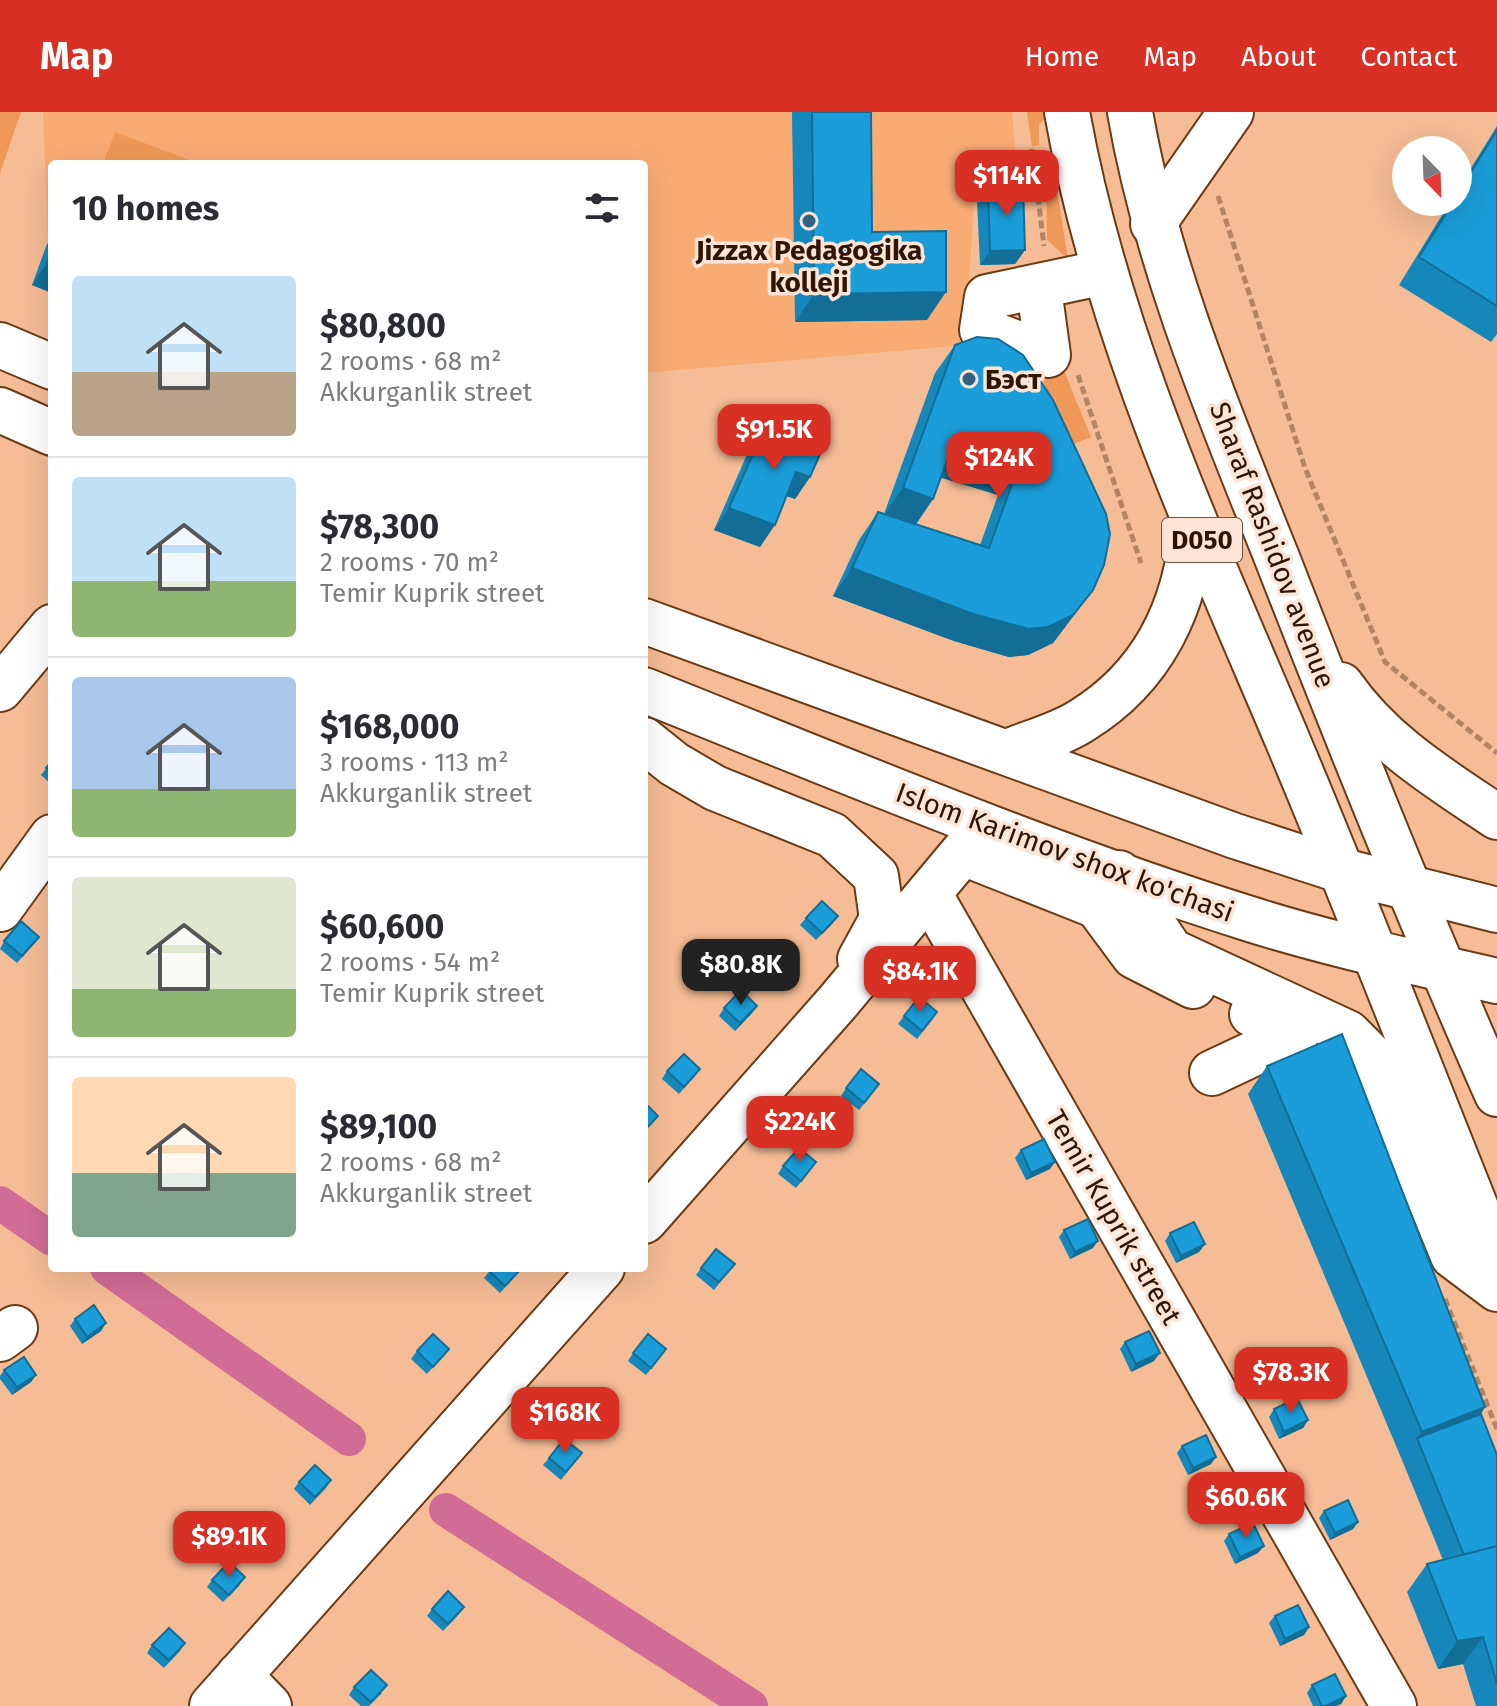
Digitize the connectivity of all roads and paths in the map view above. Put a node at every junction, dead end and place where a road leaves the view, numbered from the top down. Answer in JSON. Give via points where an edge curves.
{"nodes":[{"id":1,"x":1067,"y":112,"type":"edge"},
{"id":2,"x":1130,"y":112,"type":"edge"},
{"id":3,"x":1231,"y":112,"type":"edge"},
{"id":4,"x":1205,"y":152,"type":"junction"},
{"id":5,"x":1153,"y":224,"type":"junction"},
{"id":6,"x":1105,"y":272,"type":"junction"},
{"id":7,"x":1039,"y":289,"type":"dead end"},
{"id":8,"x":0,"y":345,"type":"edge"},
{"id":9,"x":48,"y":365,"type":"edge"},
{"id":10,"x":0,"y":410,"type":"edge"},
{"id":11,"x":48,"y":431,"type":"edge"},
{"id":12,"x":1194,"y":521,"type":"junction"},
{"id":13,"x":648,"y":622,"type":"edge"},
{"id":14,"x":1308,"y":639,"type":"junction"},
{"id":15,"x":648,"y":692,"type":"edge"},
{"id":16,"x":648,"y":743,"type":"edge"},
{"id":17,"x":1007,"y":752,"type":"junction"},
{"id":18,"x":1497,"y":753,"type":"edge"},
{"id":19,"x":1497,"y":817,"type":"edge"},
{"id":20,"x":974,"y":839,"type":"junction"},
{"id":21,"x":48,"y":843,"type":"edge"},
{"id":22,"x":1343,"y":871,"type":"junction"},
{"id":23,"x":1119,"y":873,"type":"junction"},
{"id":24,"x":1412,"y":890,"type":"junction"},
{"id":25,"x":930,"y":895,"type":"junction"},
{"id":26,"x":0,"y":909,"type":"edge"},
{"id":27,"x":1497,"y":910,"type":"edge"},
{"id":28,"x":1373,"y":955,"type":"junction"},
{"id":29,"x":1444,"y":969,"type":"junction"},
{"id":30,"x":1497,"y":981,"type":"edge"},
{"id":31,"x":836,"y":1004,"type":"junction"},
{"id":32,"x":1212,"y":1073,"type":"dead end"},
{"id":33,"x":1497,"y":1094,"type":"edge"},
{"id":34,"x":648,"y":1216,"type":"edge"},
{"id":35,"x":1497,"y":1260,"type":"edge"},
{"id":36,"x":599,"y":1272,"type":"edge"},
{"id":37,"x":1497,"y":1289,"type":"edge"},
{"id":38,"x":1444,"y":1296,"type":"edge"},
{"id":39,"x":1497,"y":1429,"type":"edge"},
{"id":40,"x":240,"y":1696,"type":"edge"},
{"id":41,"x":1394,"y":1706,"type":"edge"}],
"edges":[{"from":1,"to":6,"type":"main road","name":"Sharaf Rashidov avenue","number":"D050"},
{"from":2,"to":5,"type":"main road","name":"Sharaf Rashidov avenue","number":"D050"},
{"from":3,"to":4,"type":"main road"},
{"from":4,"to":5,"type":"main road"},
{"from":4,"to":18,"type":"path","via":[[1305,468],[1385,662]]},
{"from":5,"to":14,"type":"main road","name":"Sharaf Rashidov avenue","number":"D050"},
{"from":6,"to":7,"type":"main road"},
{"from":6,"to":12,"type":"main road","name":"Sharaf Rashidov avenue","number":"D050"},
{"from":8,"to":9,"type":"main road"},
{"from":10,"to":11,"type":"main road"},
{"from":12,"to":17,"type":"main road","via":[[1184,588],[1161,642],[1126,688],[1079,723]]},
{"from":12,"to":22,"type":"main road","name":"Sharaf Rashidov avenue","number":"D050"},
{"from":13,"to":17,"type":"main road"},
{"from":14,"to":19,"type":"main road","via":[[1358,709],[1388,740]]},
{"from":14,"to":24,"type":"main road","name":"Sharaf Rashidov avenue","number":"D050"},
{"from":15,"to":20,"type":"main road","name":"Islom Karimov shox ko'chasi"},
{"from":16,"to":31,"type":"main road","via":[[715,788],[832,835],[876,876],[882,919]]},
{"from":17,"to":22,"type":"main road"},
{"from":20,"to":23,"type":"main road","name":"Islom Karimov shox ko'chasi"},
{"from":20,"to":25,"type":"main road"},
{"from":20,"to":32,"type":"main road","via":[[1097,906],[1134,956],[1297,1033]]},
{"from":21,"to":26,"type":"main road"},
{"from":22,"to":24,"type":"main road"},
{"from":22,"to":28,"type":"main road","name":"Sharaf Rashidov avenue","number":"D050"},
{"from":23,"to":28,"type":"main road","name":"Islom Karimov shox ko'chasi"},
{"from":23,"to":37,"type":"main road","via":[[1171,951],[1348,1033],[1372,1057],[1453,1256]]},
{"from":24,"to":27,"type":"main road"},
{"from":24,"to":29,"type":"main road","name":"Sharaf Rashidov avenue","number":"D050"},
{"from":25,"to":31,"type":"main road"},
{"from":25,"to":41,"type":"main road","name":"Temir Kuprik street"},
{"from":28,"to":29,"type":"main road","name":"Islom Karimov shox ko'chasi"},
{"from":28,"to":35,"type":"main road","number":"D050"},
{"from":29,"to":30,"type":"main road","name":"Islom Karimov shox ko'chasi"},
{"from":29,"to":33,"type":"main road","number":"D050"},
{"from":31,"to":34,"type":"main road"},
{"from":36,"to":40,"type":"main road"},
{"from":38,"to":39,"type":"path"}]}
